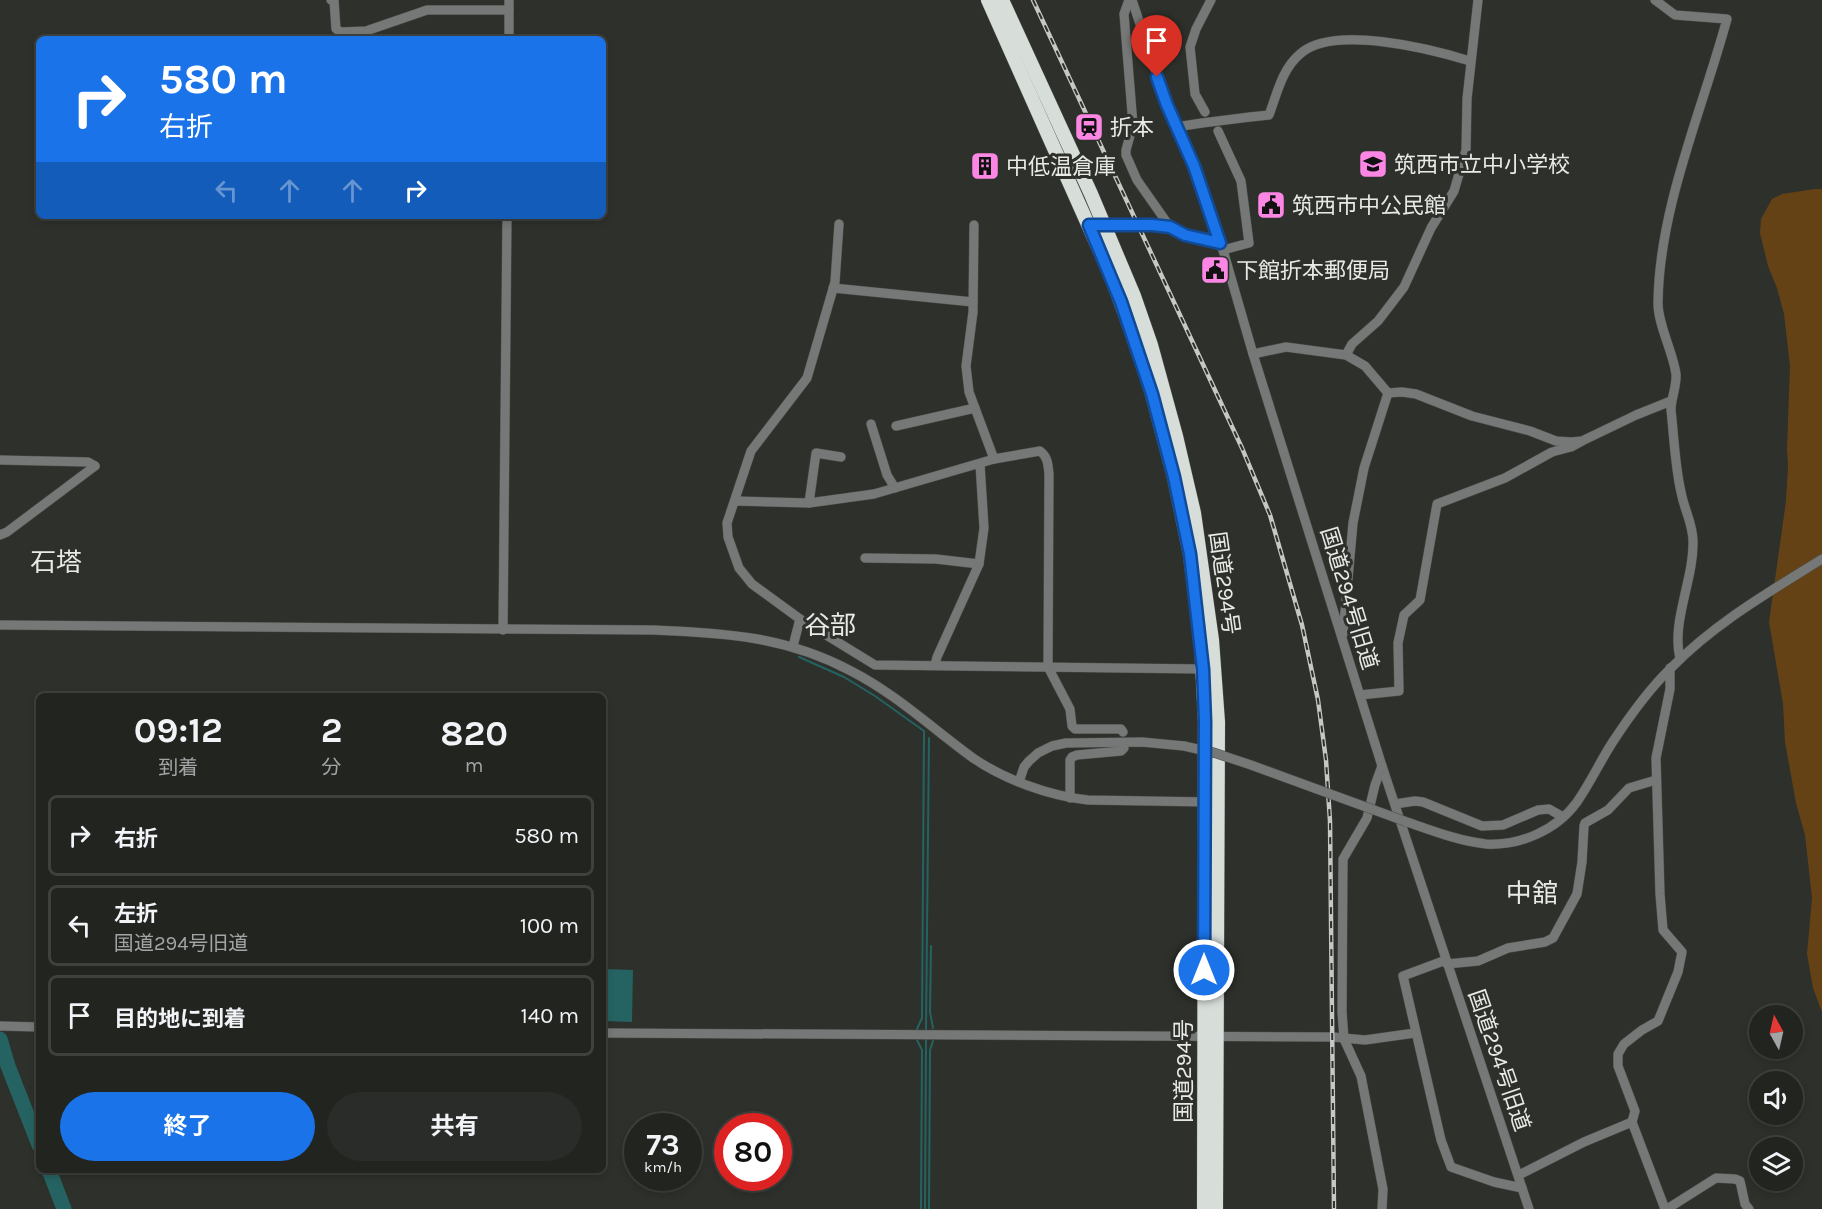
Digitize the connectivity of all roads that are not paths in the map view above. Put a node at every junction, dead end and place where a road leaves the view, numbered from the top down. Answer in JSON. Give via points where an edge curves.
{"nodes":[{"id":1,"x":331,"y":0,"type":"edge"},
{"id":2,"x":988,"y":0,"type":"edge"},
{"id":3,"x":1002,"y":0,"type":"edge"},
{"id":4,"x":1131,"y":0,"type":"edge"},
{"id":5,"x":1211,"y":0,"type":"edge"},
{"id":6,"x":1478,"y":0,"type":"edge"},
{"id":7,"x":1655,"y":0,"type":"edge"},
{"id":8,"x":509,"y":5,"type":"edge"},
{"id":9,"x":509,"y":36,"type":"edge"},
{"id":10,"x":1470,"y":61,"type":"junction"},
{"id":11,"x":1206,"y":112,"type":"dead end"},
{"id":12,"x":1176,"y":127,"type":"junction"},
{"id":13,"x":1218,"y":131,"type":"dead end"},
{"id":14,"x":507,"y":219,"type":"edge"},
{"id":15,"x":838,"y":224,"type":"dead end"},
{"id":16,"x":974,"y":225,"type":"dead end"},
{"id":17,"x":1089,"y":225,"type":"junction"},
{"id":18,"x":1105,"y":225,"type":"junction"},
{"id":19,"x":1170,"y":227,"type":"junction"},
{"id":20,"x":1221,"y":247,"type":"junction"},
{"id":21,"x":833,"y":288,"type":"junction"},
{"id":22,"x":973,"y":302,"type":"junction"},
{"id":23,"x":1253,"y":354,"type":"junction"},
{"id":24,"x":1346,"y":355,"type":"junction"},
{"id":25,"x":1388,"y":393,"type":"junction"},
{"id":26,"x":1671,"y":401,"type":"junction"},
{"id":27,"x":975,"y":408,"type":"junction"},
{"id":28,"x":871,"y":424,"type":"dead end"},
{"id":29,"x":896,"y":426,"type":"dead end"},
{"id":30,"x":1582,"y":441,"type":"junction"},
{"id":31,"x":841,"y":458,"type":"dead end"},
{"id":32,"x":994,"y":459,"type":"junction"},
{"id":33,"x":0,"y":460,"type":"edge"},
{"id":34,"x":980,"y":464,"type":"junction"},
{"id":35,"x":895,"y":488,"type":"junction"},
{"id":36,"x":735,"y":501,"type":"junction"},
{"id":37,"x":809,"y":503,"type":"junction"},
{"id":38,"x":0,"y":535,"type":"edge"},
{"id":39,"x":865,"y":558,"type":"dead end"},
{"id":40,"x":1822,"y":559,"type":"edge"},
{"id":41,"x":979,"y":564,"type":"junction"},
{"id":42,"x":800,"y":619,"type":"junction"},
{"id":43,"x":0,"y":625,"type":"edge"},
{"id":44,"x":504,"y":630,"type":"junction"},
{"id":45,"x":1343,"y":641,"type":"junction"},
{"id":46,"x":793,"y":646,"type":"junction"},
{"id":47,"x":1680,"y":659,"type":"junction"},
{"id":48,"x":935,"y":665,"type":"junction"},
{"id":49,"x":1048,"y":667,"type":"junction"},
{"id":50,"x":1670,"y":668,"type":"junction"},
{"id":51,"x":1203,"y":669,"type":"junction"},
{"id":52,"x":1360,"y":695,"type":"junction"},
{"id":53,"x":1123,"y":732,"type":"dead end"},
{"id":54,"x":1124,"y":748,"type":"dead end"},
{"id":55,"x":1382,"y":766,"type":"junction"},
{"id":56,"x":1656,"y":780,"type":"junction"},
{"id":57,"x":1019,"y":782,"type":"junction"},
{"id":58,"x":1070,"y":798,"type":"junction"},
{"id":59,"x":1211,"y":802,"type":"junction"},
{"id":60,"x":1395,"y":804,"type":"junction"},
{"id":61,"x":1563,"y":817,"type":"junction"},
{"id":62,"x":1446,"y":962,"type":"junction"},
{"id":63,"x":0,"y":1026,"type":"edge"},
{"id":64,"x":36,"y":1027,"type":"edge"},
{"id":65,"x":606,"y":1033,"type":"edge"},
{"id":66,"x":1415,"y":1033,"type":"junction"},
{"id":67,"x":1210,"y":1037,"type":"junction"},
{"id":68,"x":1344,"y":1039,"type":"junction"},
{"id":69,"x":1632,"y":1122,"type":"junction"},
{"id":70,"x":1518,"y":1175,"type":"junction"},
{"id":71,"x":1522,"y":1188,"type":"junction"},
{"id":72,"x":1204,"y":1209,"type":"edge"},
{"id":73,"x":1216,"y":1209,"type":"edge"},
{"id":74,"x":1382,"y":1209,"type":"edge"},
{"id":75,"x":1529,"y":1209,"type":"edge"},
{"id":76,"x":1666,"y":1209,"type":"edge"},
{"id":77,"x":1749,"y":1209,"type":"edge"}],
"edges":[{"from":1,"to":8,"type":"street","via":[[336,29],[341,32],[366,31],[427,10]]},
{"from":2,"to":17,"type":"highway","name":"国道294号"},
{"from":3,"to":18,"type":"highway","name":"国道294号"},
{"from":4,"to":12,"type":"street","name":"国道294号旧道"},
{"from":4,"to":19,"type":"street","via":[[1124,14],[1133,125],[1126,155],[1137,180]]},
{"from":5,"to":11,"type":"street","via":[[1190,46],[1195,94]]},
{"from":6,"to":10,"type":"street"},
{"from":7,"to":26,"type":"street","via":[[1675,15],[1727,19],[1667,224],[1660,271],[1658,306],[1676,376]]},
{"from":8,"to":9,"type":"street"},
{"from":10,"to":12,"type":"street","bridge":true,"via":[[1406,45],[1325,42],[1301,52],[1286,69],[1269,115]]},
{"from":10,"to":24,"type":"street","via":[[1466,150],[1454,191],[1431,228],[1404,287]]},
{"from":12,"to":20,"type":"street","name":"国道294号旧道","via":[[1194,166]]},
{"from":13,"to":20,"type":"street","via":[[1241,181],[1250,243]]},
{"from":14,"to":44,"type":"street"},
{"from":15,"to":21,"type":"street"},
{"from":16,"to":22,"type":"street"},
{"from":17,"to":18,"type":"street"},
{"from":17,"to":51,"type":"highway","name":"国道294号","via":[[1138,348],[1165,439],[1190,554]]},
{"from":18,"to":19,"type":"street"},
{"from":18,"to":59,"type":"highway","name":"国道294号","via":[[1151,345],[1194,513],[1215,668],[1218,722]]},
{"from":19,"to":20,"type":"street"},
{"from":20,"to":23,"type":"street","name":"国道294号旧道"},
{"from":21,"to":22,"type":"street"},
{"from":21,"to":36,"type":"street","via":[[807,378],[751,451]]},
{"from":22,"to":27,"type":"street","via":[[966,366]]},
{"from":23,"to":24,"type":"street","via":[[1286,347]]},
{"from":23,"to":45,"type":"street","name":"国道294号旧道"},
{"from":24,"to":25,"type":"street","via":[[1365,366]]},
{"from":25,"to":30,"type":"street","via":[[1416,394],[1472,416],[1556,441]]},
{"from":25,"to":45,"type":"street","via":[[1364,468],[1353,524]]},
{"from":26,"to":30,"type":"street"},
{"from":26,"to":47,"type":"street","via":[[1681,494],[1693,539],[1679,625]]},
{"from":27,"to":29,"type":"street"},
{"from":27,"to":32,"type":"street"},
{"from":28,"to":35,"type":"street"},
{"from":30,"to":52,"type":"street","via":[[1437,504],[1420,600],[1404,615],[1400,634],[1398,691]]},
{"from":31,"to":37,"type":"street","via":[[816,453]]},
{"from":32,"to":34,"type":"street"},
{"from":32,"to":49,"type":"street","via":[[1040,451],[1047,460]]},
{"from":33,"to":38,"type":"street","via":[[95,465]]},
{"from":34,"to":35,"type":"street"},
{"from":34,"to":41,"type":"street","via":[[984,528]]},
{"from":35,"to":37,"type":"street"},
{"from":36,"to":37,"type":"street"},
{"from":36,"to":42,"type":"street","via":[[727,523],[728,537],[740,568],[752,584]]},
{"from":39,"to":41,"type":"street"},
{"from":40,"to":47,"type":"street","via":[[1729,619]]},
{"from":41,"to":48,"type":"street"},
{"from":42,"to":46,"type":"street"},
{"from":42,"to":48,"type":"street","via":[[875,665]]},
{"from":43,"to":44,"type":"street"},
{"from":44,"to":46,"type":"street","via":[[715,633]]},
{"from":45,"to":52,"type":"street","name":"国道294号旧道"},
{"from":46,"to":57,"type":"street","via":[[835,663],[885,691],[975,759]]},
{"from":47,"to":50,"type":"street"},
{"from":48,"to":49,"type":"street"},
{"from":49,"to":51,"type":"street"},
{"from":49,"to":53,"type":"street","via":[[1070,709],[1075,729]]},
{"from":50,"to":56,"type":"street"},
{"from":50,"to":61,"type":"street","via":[[1631,716]]},
{"from":51,"to":59,"type":"highway","name":"国道294号"},
{"from":52,"to":55,"type":"street","name":"国道294号旧道"},
{"from":54,"to":58,"type":"street","via":[[1072,757]]},
{"from":55,"to":60,"type":"street","name":"国道294号旧道"},
{"from":55,"to":68,"type":"street","via":[[1367,818],[1343,859]]},
{"from":56,"to":62,"type":"street","via":[[1629,788],[1608,810],[1584,826],[1577,894],[1553,938],[1508,948],[1478,961]]},
{"from":56,"to":69,"type":"street","via":[[1663,930],[1682,952],[1658,1021],[1624,1044],[1618,1054],[1618,1066],[1635,1111]]},
{"from":57,"to":58,"type":"street"},
{"from":57,"to":61,"type":"street","bridge":true,"via":[[1029,761],[1059,744],[1142,742],[1215,753],[1471,842],[1503,844],[1535,835]]},
{"from":58,"to":59,"type":"street"},
{"from":59,"to":67,"type":"highway","name":"国道294号"},
{"from":60,"to":61,"type":"street","via":[[1423,802],[1482,826],[1503,825],[1539,810],[1554,810]]},
{"from":60,"to":62,"type":"street","name":"国道294号旧道"},
{"from":62,"to":66,"type":"street","via":[[1402,976]]},
{"from":62,"to":70,"type":"street","name":"国道294号旧道"},
{"from":63,"to":64,"type":"street"},
{"from":65,"to":67,"type":"street"},
{"from":66,"to":68,"type":"street"},
{"from":66,"to":71,"type":"street","via":[[1451,1167]]},
{"from":67,"to":68,"type":"street"},
{"from":67,"to":72,"type":"highway","name":"国道294号"},
{"from":67,"to":73,"type":"highway","name":"国道294号"},
{"from":68,"to":74,"type":"street","via":[[1361,1076],[1383,1189]]},
{"from":69,"to":70,"type":"street"},
{"from":69,"to":76,"type":"street"},
{"from":70,"to":71,"type":"street","name":"国道294号旧道"},
{"from":71,"to":75,"type":"street","name":"国道294号旧道"},
{"from":76,"to":77,"type":"street","via":[[1716,1178],[1740,1181]]}]}
